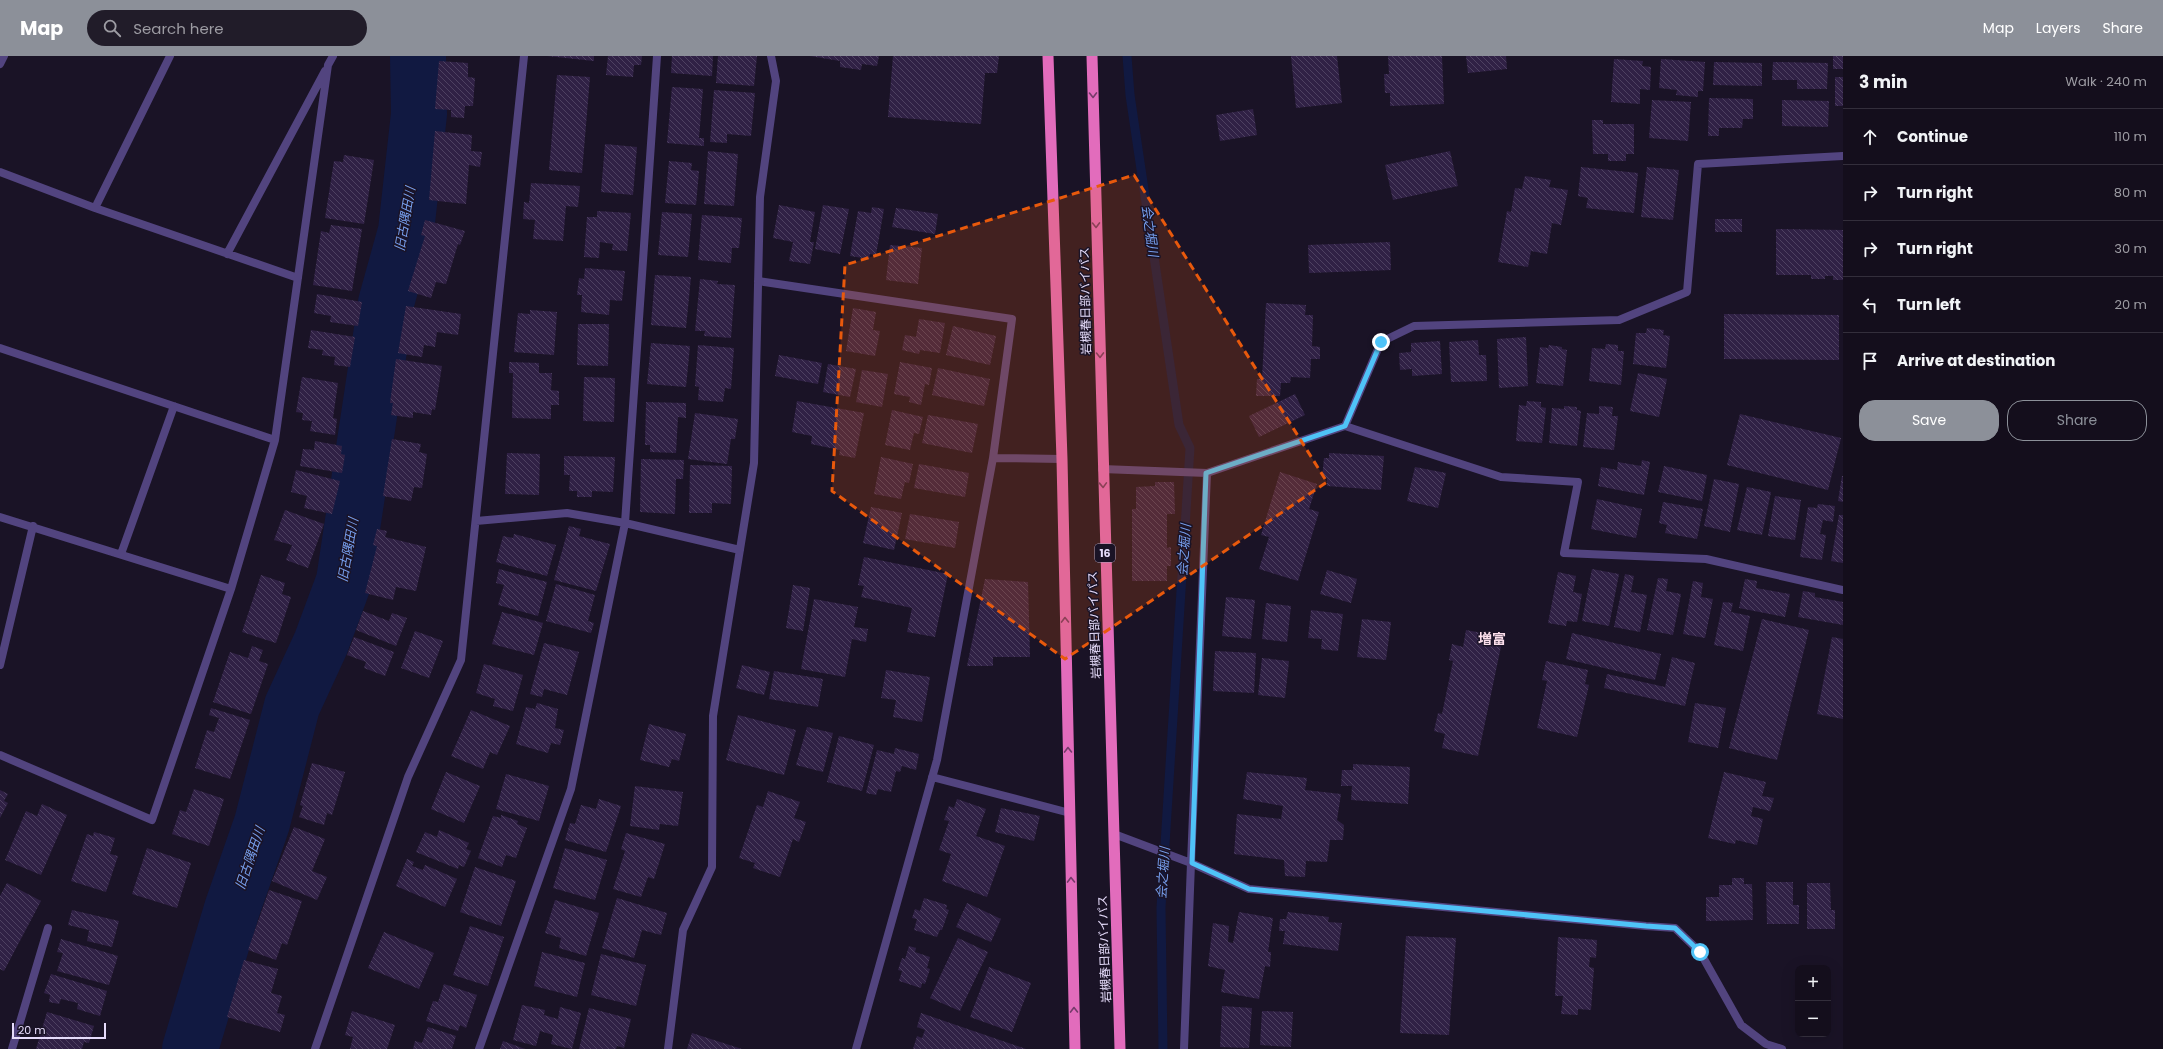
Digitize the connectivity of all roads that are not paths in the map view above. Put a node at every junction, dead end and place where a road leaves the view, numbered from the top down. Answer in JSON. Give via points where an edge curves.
{"nodes":[{"id":1,"x":4,"y":56,"type":"edge"},
{"id":2,"x":170,"y":56,"type":"edge"},
{"id":3,"x":333,"y":56,"type":"edge"},
{"id":4,"x":524,"y":56,"type":"edge"},
{"id":5,"x":657,"y":56,"type":"edge"},
{"id":6,"x":771,"y":56,"type":"edge"},
{"id":7,"x":1048,"y":56,"type":"edge"},
{"id":8,"x":1092,"y":56,"type":"edge"},
{"id":9,"x":0,"y":64,"type":"edge"},
{"id":10,"x":328,"y":65,"type":"junction"},
{"id":11,"x":1843,"y":156,"type":"edge"},
{"id":12,"x":0,"y":172,"type":"edge"},
{"id":13,"x":96,"y":208,"type":"junction"},
{"id":14,"x":227,"y":254,"type":"junction"},
{"id":15,"x":298,"y":278,"type":"junction"},
{"id":16,"x":758,"y":281,"type":"junction"},
{"id":17,"x":0,"y":348,"type":"edge"},
{"id":18,"x":174,"y":406,"type":"junction"},
{"id":19,"x":1345,"y":426,"type":"junction"},
{"id":20,"x":275,"y":440,"type":"junction"},
{"id":21,"x":993,"y":458,"type":"junction"},
{"id":22,"x":1062,"y":459,"type":"junction"},
{"id":23,"x":1102,"y":469,"type":"junction"},
{"id":24,"x":1205,"y":473,"type":"junction"},
{"id":25,"x":0,"y":517,"type":"edge"},
{"id":26,"x":476,"y":521,"type":"junction"},
{"id":27,"x":625,"y":522,"type":"junction"},
{"id":28,"x":33,"y":526,"type":"junction"},
{"id":29,"x":740,"y":550,"type":"junction"},
{"id":30,"x":121,"y":554,"type":"junction"},
{"id":31,"x":232,"y":589,"type":"junction"},
{"id":32,"x":1843,"y":590,"type":"edge"},
{"id":33,"x":0,"y":666,"type":"edge"},
{"id":34,"x":0,"y":755,"type":"edge"},
{"id":35,"x":932,"y":777,"type":"junction"},
{"id":36,"x":1070,"y":813,"type":"junction"},
{"id":37,"x":1114,"y":834,"type":"junction"},
{"id":38,"x":1192,"y":863,"type":"junction"},
{"id":39,"x":48,"y":928,"type":"dead end"},
{"id":40,"x":12,"y":1049,"type":"edge"},
{"id":41,"x":316,"y":1049,"type":"edge"},
{"id":42,"x":479,"y":1049,"type":"edge"},
{"id":43,"x":668,"y":1049,"type":"edge"},
{"id":44,"x":856,"y":1049,"type":"edge"},
{"id":45,"x":1075,"y":1049,"type":"edge"},
{"id":46,"x":1120,"y":1049,"type":"edge"},
{"id":47,"x":1184,"y":1049,"type":"edge"},
{"id":48,"x":1782,"y":1049,"type":"edge"}],
"edges":[{"from":1,"to":9,"type":"street"},
{"from":2,"to":13,"type":"street"},
{"from":3,"to":10,"type":"street"},
{"from":4,"to":26,"type":"street"},
{"from":5,"to":27,"type":"street"},
{"from":6,"to":16,"type":"street","via":[[776,80],[760,197]]},
{"from":7,"to":22,"type":"highway"},
{"from":8,"to":23,"type":"highway","name":"岩槻春日部バイパス","number":"16","one_way":true},
{"from":10,"to":14,"type":"street"},
{"from":10,"to":15,"type":"street"},
{"from":11,"to":19,"type":"street","via":[[1698,164],[1687,292],[1619,320],[1414,326],[1381,342]]},
{"from":12,"to":13,"type":"street"},
{"from":13,"to":14,"type":"street"},
{"from":14,"to":15,"type":"street"},
{"from":15,"to":20,"type":"street"},
{"from":16,"to":21,"type":"street","via":[[1012,319]]},
{"from":16,"to":29,"type":"street","via":[[754,463]]},
{"from":17,"to":18,"type":"street"},
{"from":18,"to":20,"type":"street"},
{"from":18,"to":30,"type":"street"},
{"from":19,"to":24,"type":"street"},
{"from":19,"to":32,"type":"street","via":[[1501,477],[1578,482],[1564,553],[1706,559]]},
{"from":20,"to":31,"type":"street"},
{"from":21,"to":22,"type":"street"},
{"from":21,"to":35,"type":"street"},
{"from":36,"to":22,"type":"highway","one_way":true},
{"from":23,"to":24,"type":"street"},
{"from":23,"to":37,"type":"highway","name":"岩槻春日部バイパス","number":"16","one_way":true},
{"from":24,"to":38,"type":"street"},
{"from":25,"to":28,"type":"street"},
{"from":26,"to":27,"type":"street","via":[[567,513]]},
{"from":26,"to":41,"type":"street","via":[[462,660],[408,777]]},
{"from":27,"to":29,"type":"street"},
{"from":27,"to":42,"type":"street","via":[[571,788]]},
{"from":28,"to":30,"type":"street"},
{"from":28,"to":33,"type":"street"},
{"from":29,"to":43,"type":"street","via":[[713,716],[712,867],[683,930]]},
{"from":30,"to":31,"type":"street"},
{"from":31,"to":34,"type":"street","via":[[152,820]]},
{"from":35,"to":36,"type":"street"},
{"from":35,"to":44,"type":"street"},
{"from":45,"to":36,"type":"highway","one_way":true},
{"from":37,"to":38,"type":"street"},
{"from":37,"to":46,"type":"highway","name":"岩槻春日部バイパス","number":"16"},
{"from":38,"to":47,"type":"street"},
{"from":38,"to":48,"type":"street","via":[[1249,889],[1675,928],[1700,952],[1740,1025],[1766,1044]]},
{"from":39,"to":40,"type":"street"}]}
